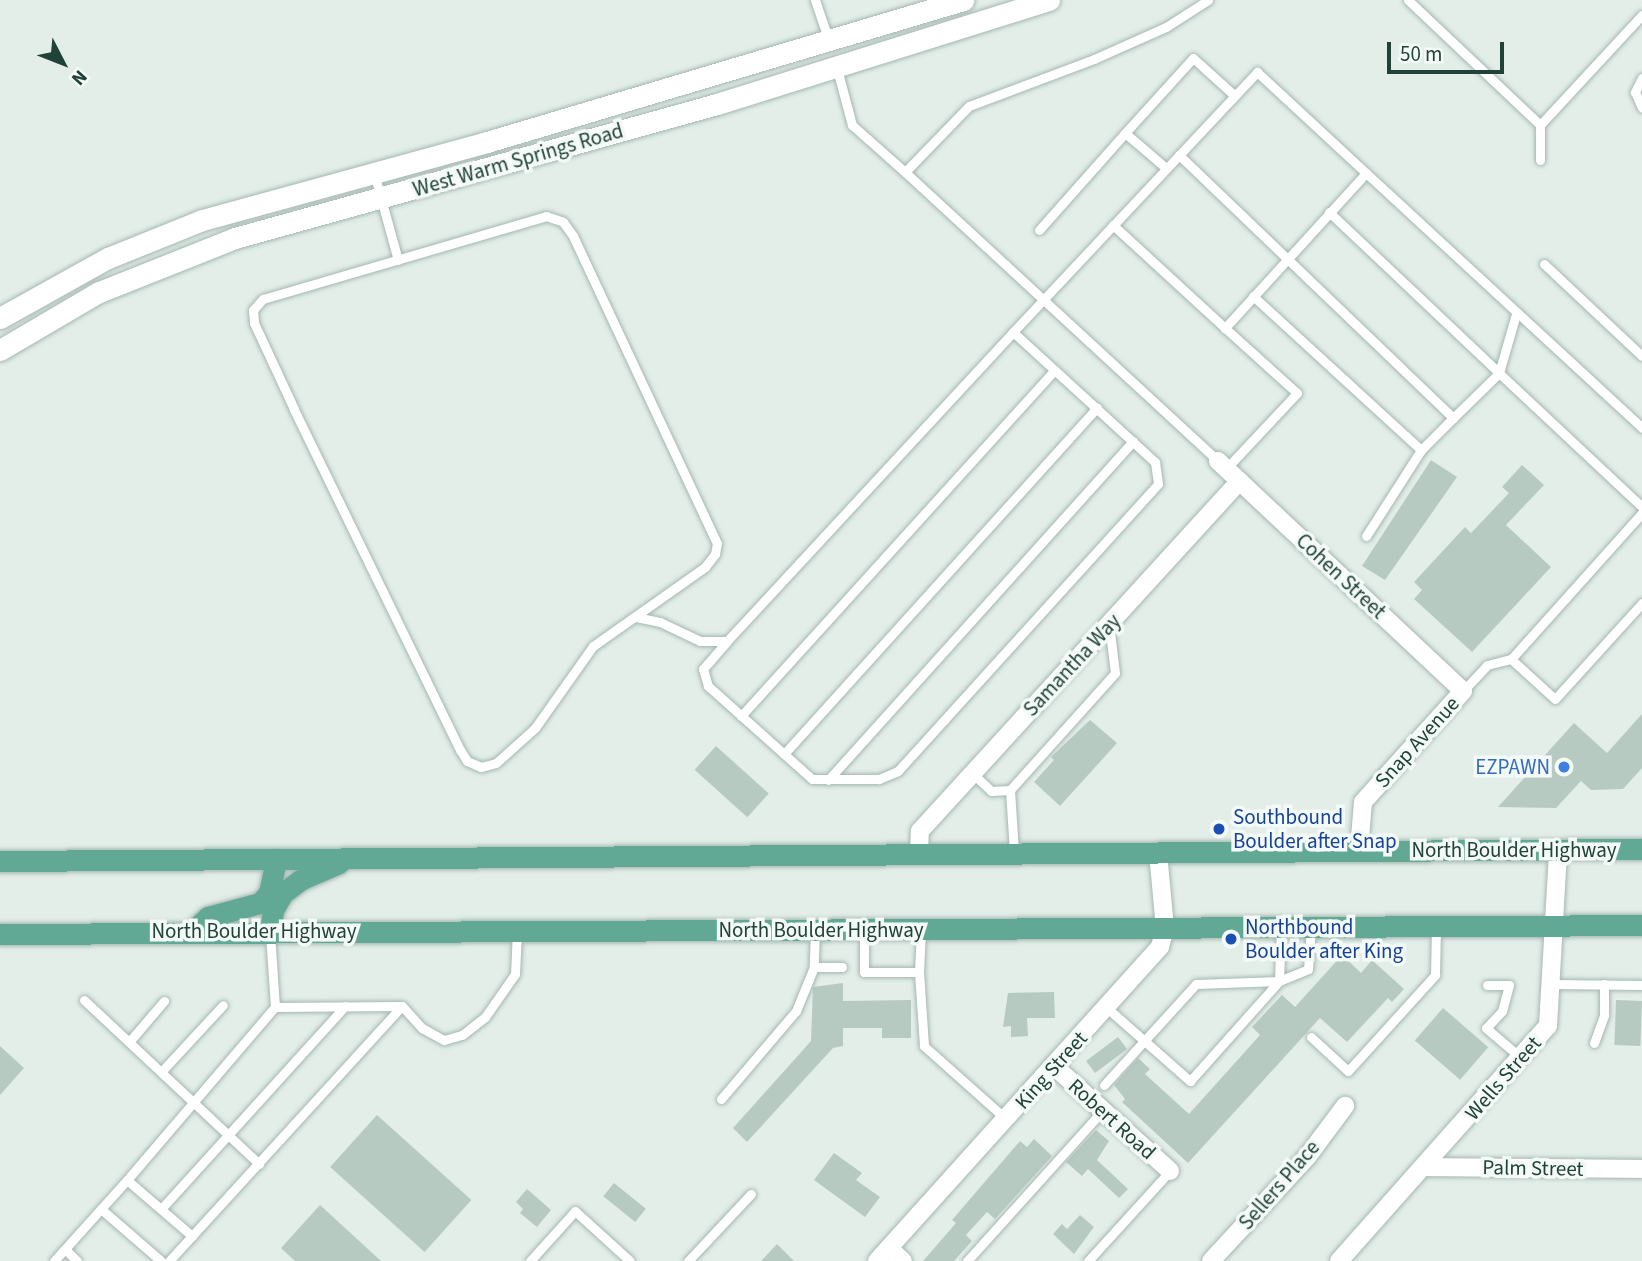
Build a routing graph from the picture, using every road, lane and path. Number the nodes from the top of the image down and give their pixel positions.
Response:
1 (815, 0) edge
2 (963, 0) edge
3 (1049, 0) edge
4 (1208, 0) edge
5 (1408, 0) edge
6 (1642, 16) edge
7 (830, 42) junction
8 (836, 69) junction
9 (1642, 78) edge
10 (1234, 95) junction
11 (1642, 108) edge
12 (1540, 125) junction
13 (1125, 132) junction
14 (1179, 155) junction
15 (1540, 160) dead end
16 (1166, 168) junction
17 (905, 172) junction
18 (374, 173) junction
19 (1366, 173) junction
20 (380, 198) junction
21 (1329, 212) junction
22 (1113, 225) junction
23 (1039, 230) dead end
24 (1286, 259) junction
25 (398, 260) junction
26 (1545, 264) dead end
27 (1252, 296) junction
28 (1044, 299) junction
29 (1516, 314) junction
30 (0, 318) edge
31 (1225, 328) junction
32 (1013, 332) junction
33 (0, 349) edge
34 (1642, 356) edge
35 (1055, 370) junction
36 (1499, 373) junction
37 (1097, 408) junction
38 (1453, 418) junction
39 (1642, 428) edge
40 (1133, 441) junction
41 (1421, 450) junction
42 (1228, 470) junction
43 (1642, 507) edge
44 (1642, 513) edge
45 (1366, 536) dead end
46 (1642, 603) edge
47 (635, 617) junction
48 (1109, 624) junction
49 (727, 641) junction
50 (1511, 659) junction
51 (1463, 691) junction
52 (741, 716) junction
53 (783, 754) junction
54 (972, 773) junction
55 (828, 779) junction
56 (1010, 790) junction
57 (1642, 849) edge
58 (1359, 850) junction
59 (1558, 850) junction
60 (1158, 853) junction
61 (1014, 854) junction
62 (919, 855) junction
63 (355, 858) junction
64 (276, 859) junction
65 (0, 861) edge
66 (1642, 925) edge
67 (1436, 926) junction
68 (1554, 926) junction
69 (1281, 927) junction
70 (1311, 927) junction
71 (1165, 928) junction
72 (864, 929) junction
73 (921, 929) junction
74 (194, 930) junction
75 (815, 930) junction
76 (517, 931) junction
77 (270, 932) junction
78 (0, 934) edge
79 (814, 967) junction
80 (842, 967) dead end
81 (919, 972) junction
82 (1279, 981) junction
83 (1550, 984) junction
84 (1487, 985) dead end
85 (1604, 985) junction
86 (1642, 985) edge
87 (84, 1000) dead end
88 (164, 1001) dead end
89 (223, 1004) dead end
90 (345, 1006) junction
91 (402, 1006) junction
92 (275, 1007) junction
93 (1107, 1008) junction
94 (1311, 1037) dead end
95 (1143, 1040) junction
96 (129, 1042) junction
97 (1594, 1043) dead end
98 (1521, 1058) junction
99 (1055, 1067) junction
100 (161, 1072) junction
101 (1104, 1085) dead end
102 (721, 1099) dead end
103 (194, 1103) junction
104 (1345, 1106) dead end
105 (1103, 1110) junction
106 (1006, 1119) junction
107 (228, 1135) junction
108 (259, 1164) junction
109 (1425, 1167) junction
110 (1642, 1169) edge
111 (1170, 1171) joint
112 (127, 1180) junction
113 (751, 1194) dead end
114 (101, 1209) junction
115 (161, 1209) junction
116 (192, 1236) junction
117 (65, 1249) junction
118 (883, 1254) edge
119 (54, 1261) edge
120 (77, 1261) edge
121 (161, 1261) edge
122 (169, 1261) edge
123 (530, 1261) edge
124 (630, 1261) edge
125 (688, 1261) edge
126 (903, 1261) edge
127 (967, 1261) edge
128 (1088, 1261) edge
129 (1211, 1261) edge
130 (1339, 1261) edge

1 - 7 lane
2 - 7 main road, West Warm Springs Road
3 - 8 main road, West Warm Springs Road
4 - 17 lane
5 - 12 lane
6 - 12 lane
7 - 8 main road
7 - 18 main road, West Warm Springs Road
8 - 17 lane
8 - 20 main road, West Warm Springs Road
9 - 11 lane
10 - 13 lane
10 - 14 lane
10 - 19 lane
12 - 15 lane
13 - 16 lane
13 - 23 lane
14 - 16 lane
14 - 24 lane
16 - 22 lane
17 - 28 lane
18 - 20 lane
18 - 30 main road, West Warm Springs Road
19 - 21 lane
19 - 29 lane
20 - 25 lane
20 - 33 main road, West Warm Springs Road
21 - 24 lane
21 - 36 lane
22 - 28 lane
22 - 31 lane
24 - 27 lane
24 - 38 lane
25 - 47 lane
25 - 47 lane
26 - 34 lane
27 - 31 lane
27 - 41 lane
28 - 32 lane
28 - 42 lane
29 - 36 lane
29 - 39 lane
31 - 42 lane
32 - 35 lane
32 - 49 lane
35 - 37 lane
35 - 52 lane
36 - 38 lane
36 - 43 lane
37 - 40 lane
37 - 53 lane
38 - 41 lane
40 - 55 lane
40 - 55 lane
41 - 45 lane
42 - 48 street, Samantha Way
42 - 51 street, Cohen Street
44 - 50 lane
46 - 50 lane
47 - 49 lane
48 - 54 street, Samantha Way
48 - 56 lane
49 - 52 lane
50 - 51 lane, Snap Avenue
51 - 58 street, Snap Avenue
52 - 53 lane
53 - 55 lane
54 - 56 lane
54 - 62 street, Samantha Way
56 - 61 lane
57 - 59 main road, North Boulder Highway
58 - 59 main road, North Boulder Highway
58 - 60 main road, North Boulder Highway
59 - 68 street, Wells Street
60 - 61 main road, North Boulder Highway
60 - 71 street
61 - 62 main road, North Boulder Highway
62 - 63 main road, North Boulder Highway
63 - 64 main road, North Boulder Highway
63 - 77 main road
64 - 65 main road, North Boulder Highway
64 - 74 main road
66 - 68 main road, North Boulder Highway
67 - 68 main road, North Boulder Highway
67 - 70 main road, North Boulder Highway
67 - 94 lane
68 - 83 street, Wells Street
69 - 70 main road, North Boulder Highway
69 - 71 main road, North Boulder Highway
69 - 82 lane
70 - 82 lane
71 - 73 main road, North Boulder Highway
71 - 93 street, King Street
72 - 73 main road, North Boulder Highway
72 - 75 main road, North Boulder Highway
72 - 81 lane
73 - 81 lane
74 - 77 main road, North Boulder Highway
74 - 78 main road, North Boulder Highway
75 - 76 main road, North Boulder Highway
75 - 79 lane
76 - 77 main road, North Boulder Highway
76 - 91 lane
77 - 92 lane
79 - 80 lane
79 - 102 lane
81 - 106 lane
82 - 95 lane
82 - 95 lane
83 - 85 lane
83 - 98 street, Wells Street
84 - 98 lane
85 - 86 lane
85 - 97 lane
87 - 96 lane
88 - 96 lane
89 - 100 lane
90 - 91 lane
90 - 92 lane
90 - 107 lane
91 - 108 lane
92 - 103 lane
93 - 95 lane
93 - 99 street, King Street
95 - 101 lane
96 - 100 lane
98 - 109 street, Wells Street
99 - 105 street, Robert Road
99 - 106 street, King Street
100 - 103 lane
103 - 107 lane
103 - 112 lane
104 - 129 street, Sellers Place
105 - 111 street, Robert Road
105 - 127 lane
106 - 118 street, King Street
107 - 108 lane
107 - 115 lane
108 - 116 lane
109 - 110 street, Palm Street
109 - 130 street, Wells Street
111 - 128 lane
112 - 114 lane
112 - 115 lane
113 - 125 lane
114 - 117 lane
114 - 121 lane
115 - 116 lane
116 - 122 lane
117 - 119 lane
117 - 120 lane
118 - 126 street
123 - 124 lane

